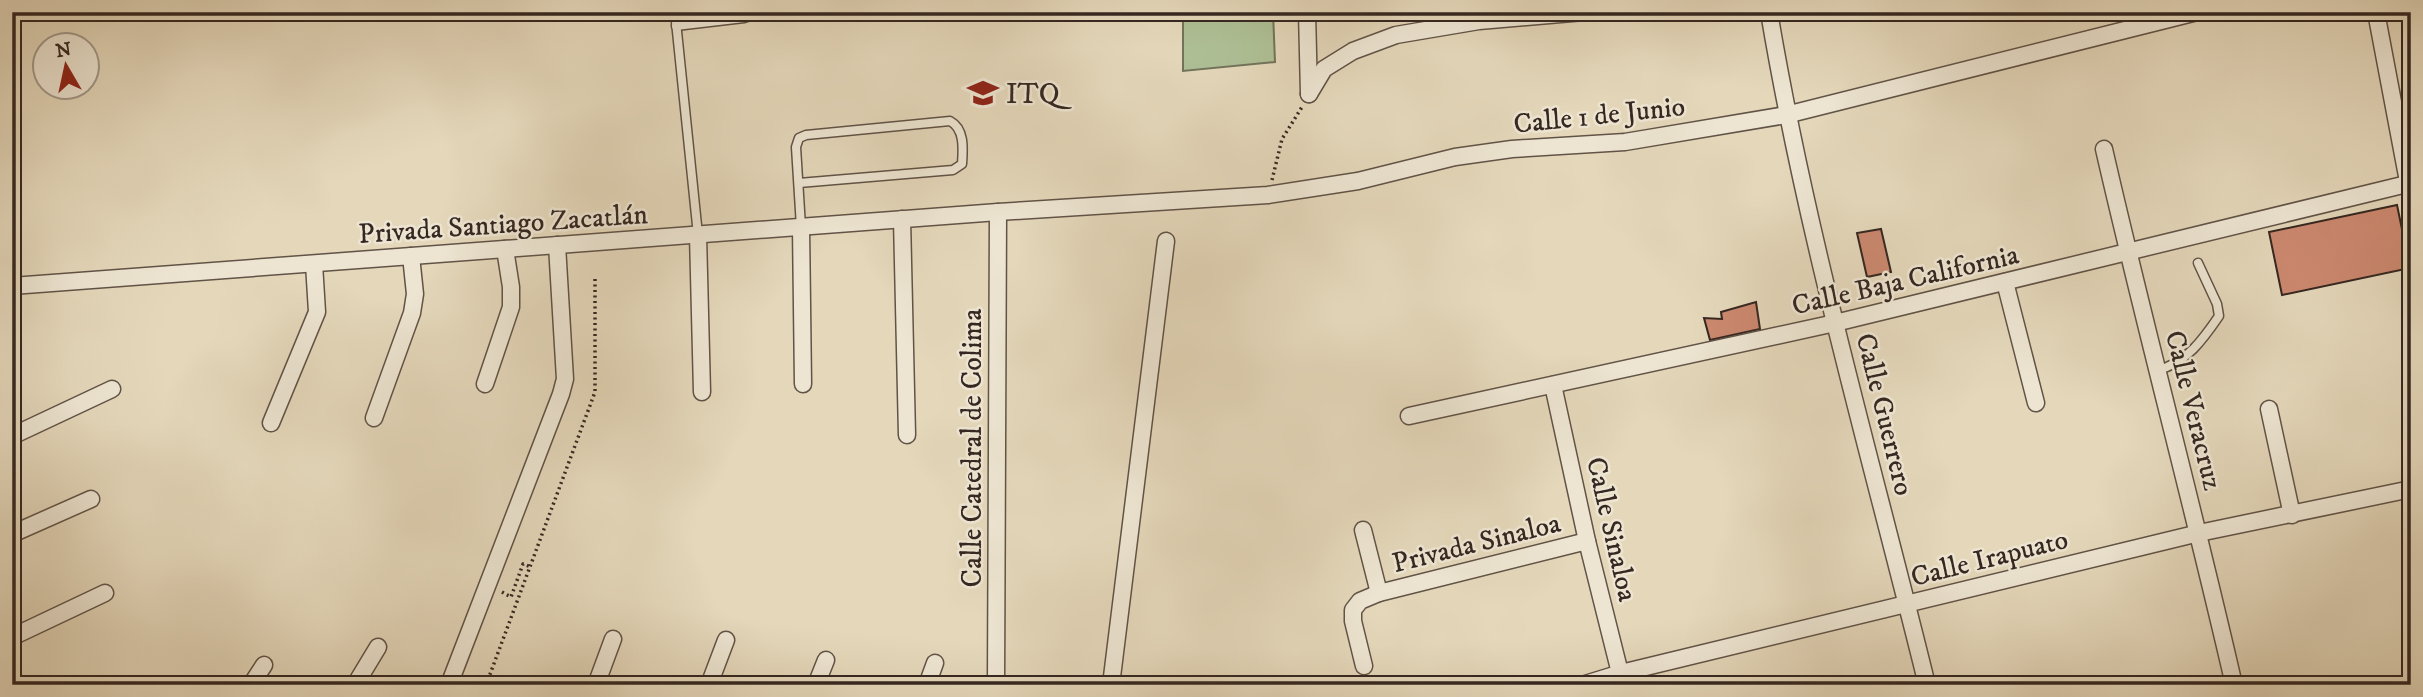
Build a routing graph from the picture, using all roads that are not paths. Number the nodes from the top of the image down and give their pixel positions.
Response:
1 (675, 12) edge
2 (1307, 12) edge
3 (1584, 12) edge
4 (1769, 12) edge
5 (2197, 12) edge
6 (2376, 12) edge
7 (752, 14) edge
8 (676, 26) junction
9 (1786, 115) junction
10 (2104, 149) dead end
11 (799, 183) junction
12 (2410, 187) edge
13 (998, 212) junction
14 (902, 219) junction
15 (801, 227) junction
16 (698, 235) junction
17 (1166, 241) dead end
18 (557, 245) junction
19 (505, 249) junction
20 (2127, 254) junction
21 (411, 256) junction
22 (2197, 263) dead end
23 (314, 264) junction
24 (2005, 282) junction
25 (12, 286) edge
26 (1835, 323) junction
27 (2157, 370) junction
28 (485, 384) dead end
29 (803, 384) dead end
30 (1553, 385) junction
31 (112, 389) dead end
32 (702, 392) dead end
33 (2036, 403) dead end
34 (2269, 409) dead end
35 (1409, 416) dead end
36 (374, 418) dead end
37 (271, 423) dead end
38 (907, 435) dead end
39 (12, 436) edge
40 (2411, 489) edge
41 (91, 499) dead end
42 (2292, 516) junction
43 (1363, 530) dead end
44 (2199, 533) junction
45 (12, 534) edge
46 (1587, 541) junction
47 (105, 593) dead end
48 (1379, 593) junction
49 (1908, 604) junction
50 (12, 637) edge
51 (613, 639) dead end
52 (726, 639) dead end
53 (378, 647) dead end
54 (826, 660) dead end
55 (935, 663) dead end
56 (264, 665) dead end
57 (1364, 666) dead end
58 (1622, 679) edge
59 (251, 685) edge
60 (355, 685) edge
61 (449, 685) edge
62 (596, 685) edge
63 (709, 685) edge
64 (816, 685) edge
65 (927, 685) edge
66 (996, 685) edge
67 (1111, 685) edge
68 (1582, 685) edge
69 (1927, 685) edge
70 (2234, 685) edge

1 - 8 lane
2 - 3 street
4 - 9 street, Calle Guerrero
5 - 9 street, Calle 1 de Junio
6 - 12 street
7 - 8 lane
8 - 16 lane
9 - 13 street, Calle 1 de Junio
9 - 26 street, Calle Guerrero
10 - 20 street, Calle Veracruz
11 - 11 lane
11 - 15 lane
12 - 20 street, Calle Baja California
13 - 14 street, Privada Santiago Zacatlán
13 - 66 street, Calle Catedral de Colima
14 - 15 street, Privada Santiago Zacatlán
14 - 38 street
15 - 16 street, Privada Santiago Zacatlán
15 - 29 street
16 - 18 street, Privada Santiago Zacatlán
16 - 32 street
17 - 67 street
18 - 19 street, Privada Santiago Zacatlán
18 - 61 street
19 - 21 street, Privada Santiago Zacatlán
19 - 28 street
20 - 24 street, Calle Baja California
20 - 27 street, Calle Veracruz
21 - 23 street, Privada Santiago Zacatlán
21 - 36 street
22 - 27 lane
23 - 25 street, Privada Santiago Zacatlán
23 - 37 street
24 - 26 street, Calle Baja California
24 - 33 street
26 - 30 street, Calle Baja California
26 - 49 street, Calle Guerrero
27 - 44 street, Calle Veracruz
30 - 35 street, Calle Baja California
30 - 46 street, Calle Sinaloa
31 - 39 street
34 - 42 street
40 - 42 street, Calle Irapuato
41 - 45 street
42 - 44 street, Calle Irapuato
43 - 48 street, Privada Sinaloa
44 - 49 street, Calle Irapuato
44 - 70 street, Calle Veracruz
46 - 48 street, Privada Sinaloa
46 - 58 street, Calle Sinaloa
47 - 50 street
48 - 57 street, Privada Sinaloa
49 - 58 street, Calle Irapuato
49 - 69 street, Calle Guerrero
51 - 62 street
52 - 63 street
53 - 60 street
54 - 64 street
55 - 65 street
56 - 59 street
58 - 68 street, Calle Irapuato

